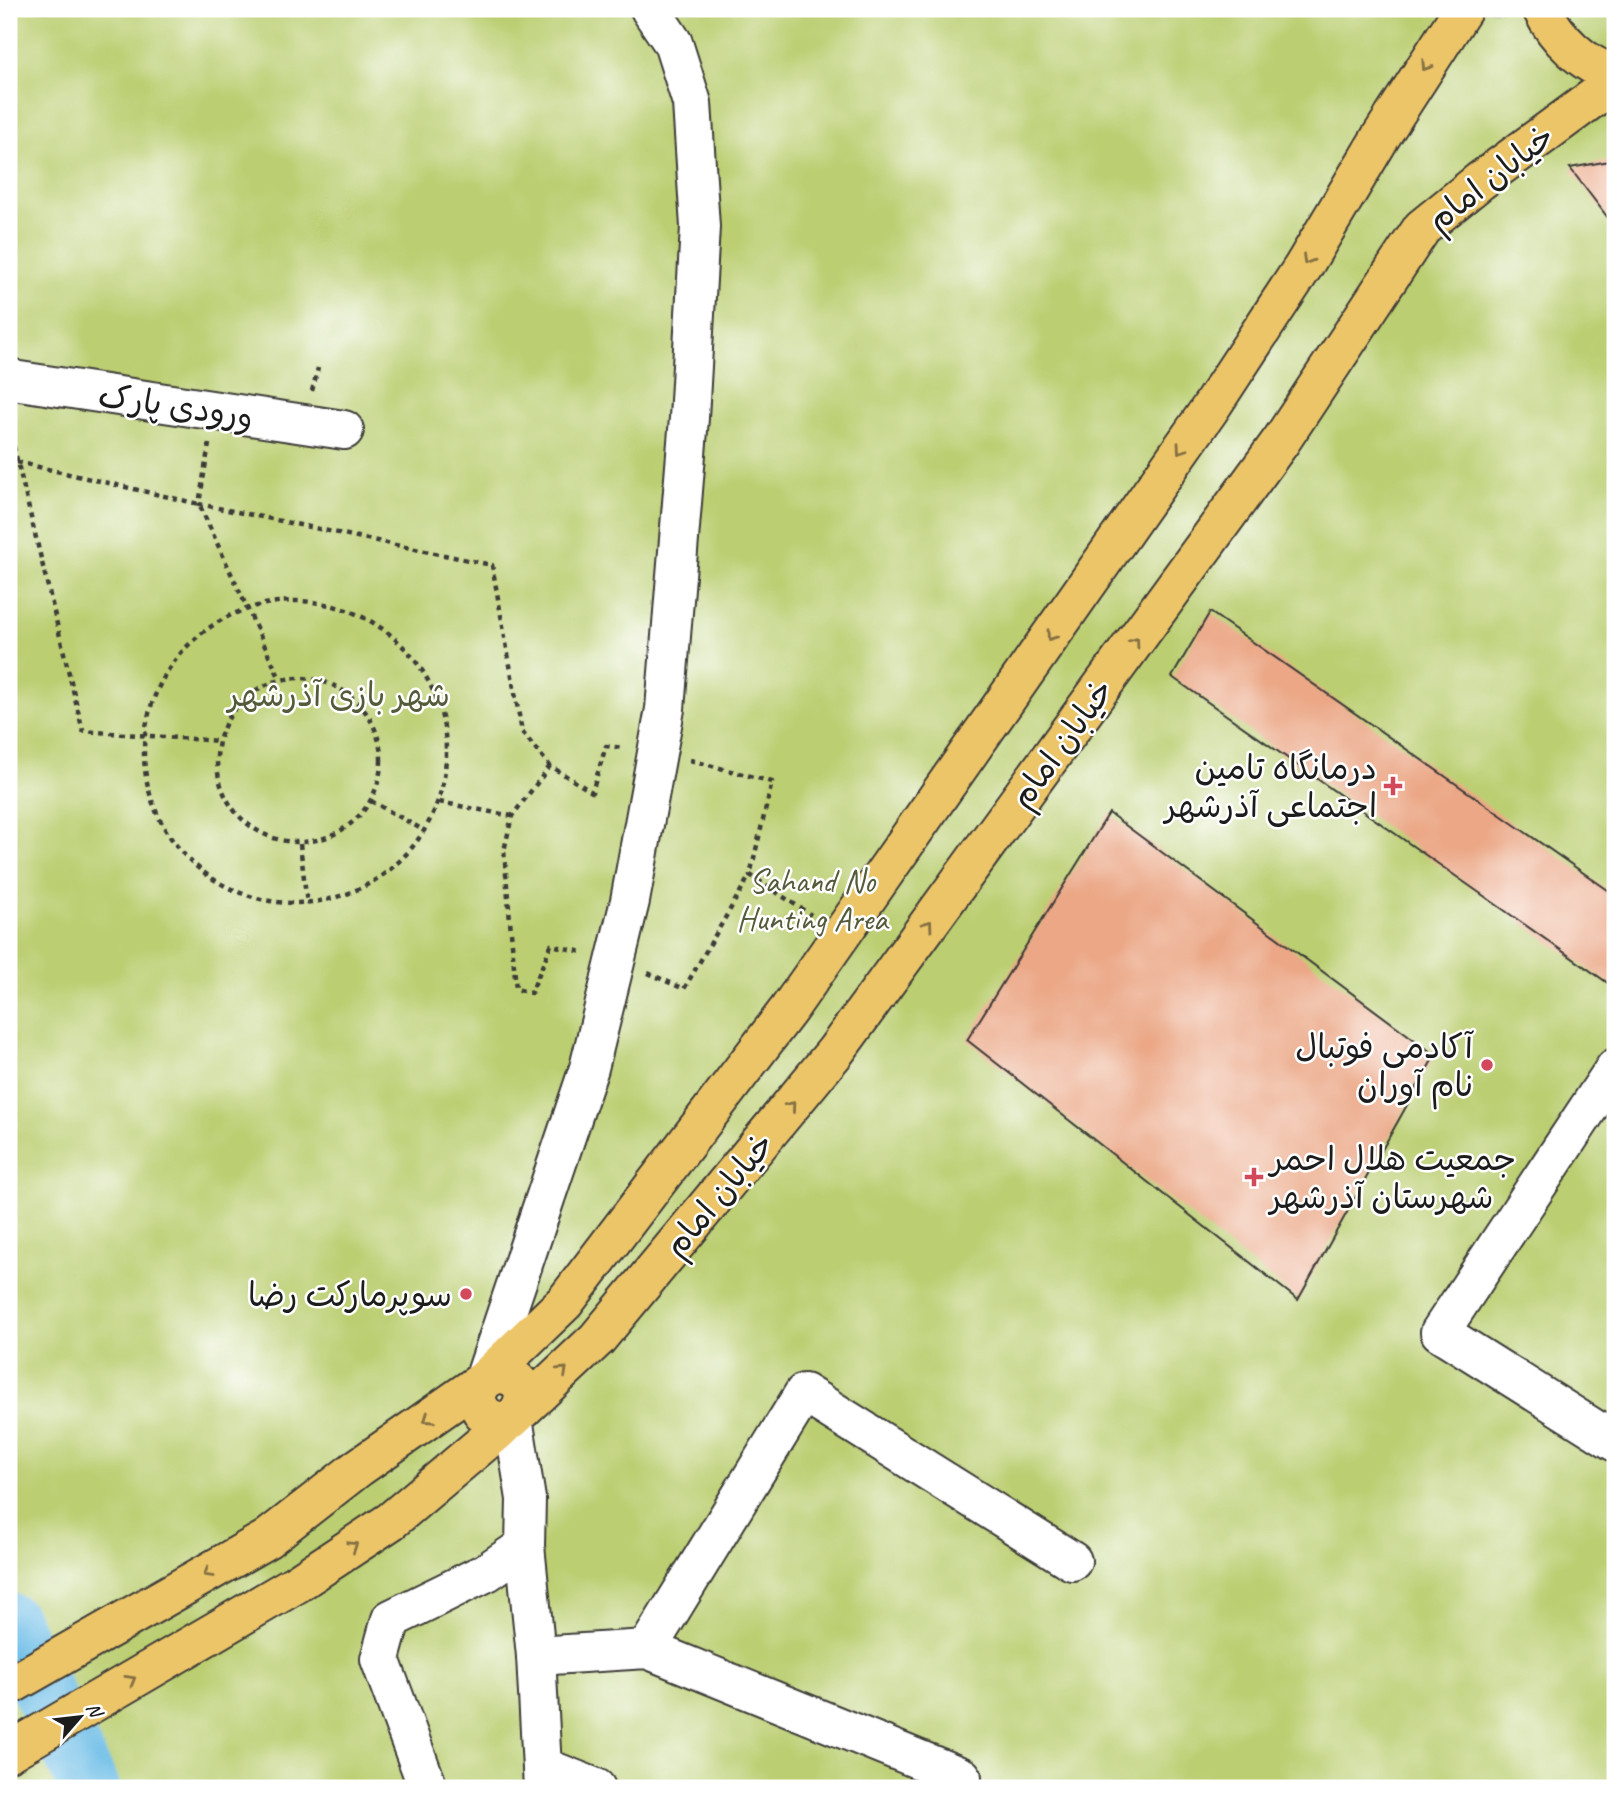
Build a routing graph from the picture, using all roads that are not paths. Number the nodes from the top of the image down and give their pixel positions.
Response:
1 (650, 9) edge
2 (1463, 9) edge
3 (1542, 9) edge
4 (1615, 74) edge
5 (1615, 82) edge
6 (9, 377) edge
7 (344, 430) dead end
8 (1615, 1068) edge
9 (519, 1272) junction
10 (565, 1302) junction
11 (484, 1380) junction
12 (513, 1418) junction
13 (1615, 1442) edge
14 (525, 1546) junction
15 (1072, 1561) dead end
16 (647, 1649) junction
17 (536, 1656) junction
18 (9, 1686) edge
19 (9, 1752) edge
20 (543, 1777) edge
21 (962, 1777) dead end
22 (428, 1788) edge
23 (596, 1788) edge

1 - 9 street
2 -> 10 main road, خیابان امام
3 - 4 main road
12 -> 5 main road, خیابان امام
6 - 7 street, ورودی پارک
8 - 13 street
9 - 10 street
9 - 11 street
10 - 11 main road, خیابان امام
11 - 12 main road
11 -> 18 main road, خیابان امام
12 - 14 street
19 -> 12 main road, خیابان امام
14 - 17 street
14 - 22 street
15 - 16 street
16 - 17 street
16 - 21 street
17 - 20 street
20 - 23 street

